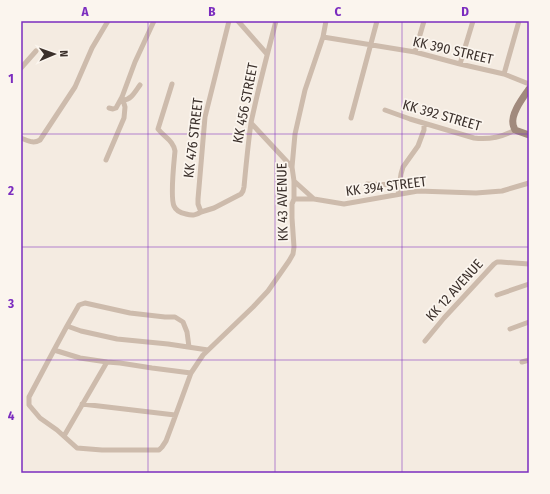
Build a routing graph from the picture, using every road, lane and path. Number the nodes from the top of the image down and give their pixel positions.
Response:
1 (108, 21) edge
2 (154, 21) edge
3 (229, 21) edge
4 (238, 21) edge
5 (276, 21) edge
6 (326, 21) edge
7 (377, 21) edge
8 (424, 21) edge
9 (474, 21) edge
10 (519, 21) edge
11 (324, 37) junction
12 (370, 45) junction
13 (36, 51) dead end
14 (415, 52) junction
15 (267, 54) junction
16 (460, 64) junction
17 (21, 68) edge
18 (504, 74) junction
19 (172, 84) dead end
20 (529, 84) edge
21 (140, 85) dead end
22 (529, 89) edge
23 (122, 99) junction
24 (109, 108) dead end
25 (385, 110) dead end
26 (351, 118) dead end
27 (251, 123) junction
28 (424, 123) junction
29 (515, 130) junction
30 (529, 134) edge
31 (21, 138) edge
32 (106, 160) dead end
33 (292, 167) junction
34 (294, 181) junction
35 (529, 183) edge
36 (367, 184) dead end
37 (399, 185) junction
38 (398, 194) junction
39 (314, 198) junction
40 (294, 199) junction
41 (201, 212) junction
42 (529, 264) edge
43 (529, 284) edge
44 (497, 295) dead end
45 (529, 322) edge
46 (67, 326) junction
47 (510, 329) dead end
48 (425, 341) dead end
49 (189, 347) junction
50 (54, 350) junction
51 (208, 350) junction
52 (529, 360) edge
53 (107, 362) junction
54 (522, 362) dead end
55 (191, 373) junction
56 (82, 404) junction
57 (175, 416) junction
58 (64, 436) junction

1 - 31 street
2 - 23 street
3 - 41 street, KK 476 STREET
4 - 15 street
5 - 15 street, KK 456 STREET
6 - 11 street, KK 43 AVENUE
7 - 12 street
8 - 14 street
9 - 16 street
10 - 18 street
11 - 12 street, KK 390 STREET
11 - 33 street, KK 43 AVENUE
12 - 14 street, KK 390 STREET
12 - 26 street
13 - 17 street
14 - 16 street, KK 390 STREET
15 - 27 street, KK 456 STREET
16 - 18 street, KK 390 STREET
18 - 20 street, KK 390 STREET
19 - 41 street
21 - 23 street
22 - 29 main road
23 - 24 street
23 - 32 street
25 - 28 street, KK 392 STREET
27 - 33 street
27 - 41 street, KK 456 STREET
28 - 29 street, KK 392 STREET
28 - 37 street
29 - 30 main road
33 - 34 street, KK 43 AVENUE
34 - 39 street
34 - 40 street, KK 43 AVENUE
35 - 38 street, KK 394 STREET
36 - 37 street
37 - 38 street
38 - 39 street, KK 394 STREET
39 - 40 street, KK 394 STREET
40 - 51 street, KK 43 AVENUE
42 - 48 street, KK 12 AVENUE
43 - 44 street
45 - 47 street
46 - 49 street
46 - 49 street
46 - 50 street
49 - 51 street
50 - 53 street
50 - 58 street, KK 43 AVENUE
51 - 55 street, KK 43 AVENUE
52 - 54 street
53 - 55 street
53 - 56 street
55 - 57 street, KK 43 AVENUE
56 - 57 street
56 - 58 street
57 - 58 street, KK 43 AVENUE

